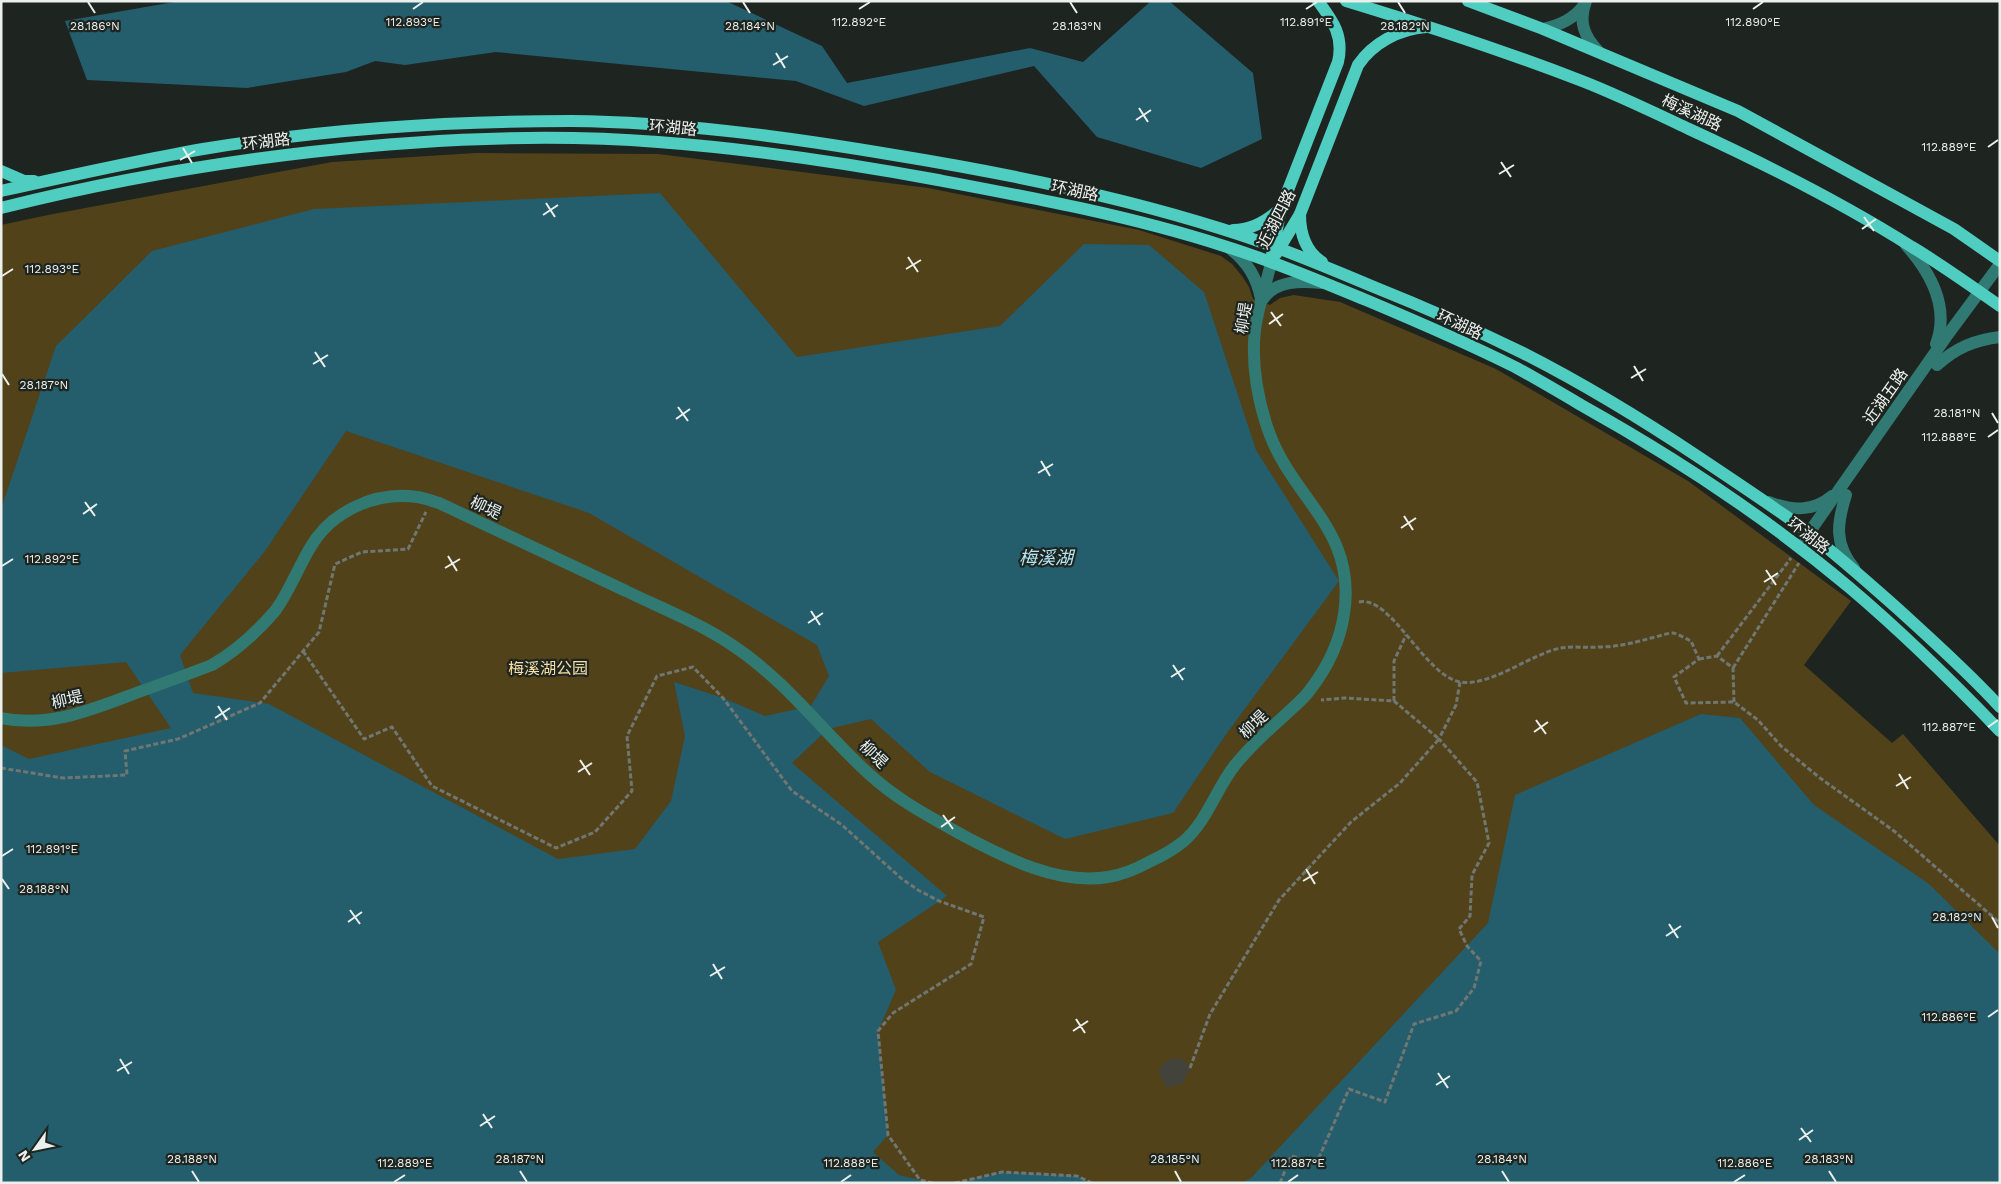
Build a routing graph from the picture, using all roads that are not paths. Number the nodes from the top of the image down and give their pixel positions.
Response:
1 (1318, 1) edge
2 (1346, 1) edge
3 (1468, 1) edge
4 (1585, 3) edge
5 (1430, 27) junction
6 (1543, 29) junction
7 (1599, 52) junction
8 (1, 171) edge
9 (46, 181) junction
10 (1, 191) edge
11 (1, 208) edge
12 (1281, 208) junction
13 (1300, 214) junction
14 (1226, 230) junction
15 (1901, 240) junction
16 (1225, 246) junction
17 (1276, 248) junction
18 (2000, 262) edge
19 (1271, 263) junction
20 (1332, 269) junction
21 (2000, 278) edge
22 (1326, 284) junction
23 (1983, 294) junction
24 (1261, 302) junction
25 (2000, 306) edge
26 (2000, 338) edge
27 (1934, 362) junction
28 (1843, 492) junction
29 (1758, 497) junction
30 (1812, 536) junction
31 (1802, 550) junction
32 (1859, 574) junction
33 (2000, 707) edge
34 (1, 718) edge
35 (2000, 731) edge

1 - 12 main road, 近湖四路
2 - 5 main road, 梅溪湖路
3 - 6 main road, 梅溪湖路
4 - 6 street
4 - 7 street
5 - 13 main road, 近湖四路
5 - 15 main road, 梅溪湖路
6 - 7 main road, 梅溪湖路
7 - 18 main road, 梅溪湖路
8 - 9 main road
9 - 10 main road, 环湖路
9 - 14 main road, 环湖路
11 - 16 main road, 环湖路
12 - 14 main road
12 - 17 main road, 近湖四路
13 - 17 main road, 近湖四路
13 - 20 main road
14 - 17 main road, 环湖路
15 - 23 main road, 梅溪湖路
15 - 27 street
16 - 19 main road, 环湖路
16 - 24 street
17 - 19 main road, 近湖四路
17 - 20 main road, 环湖路
18 - 23 street, 近湖五路
19 - 22 main road, 环湖路
19 - 24 street, 柳堤
20 - 29 main road, 环湖路
21 - 23 street, 近湖五路
22 - 24 street
22 - 31 main road, 环湖路
23 - 25 main road, 梅溪湖路
23 - 27 street, 近湖五路
24 - 34 street, 柳堤
26 - 27 street
27 - 28 street, 近湖五路
28 - 29 street
28 - 30 street, 近湖五路
28 - 32 street
29 - 30 main road, 环湖路
30 - 31 street, 近湖五路
30 - 32 main road, 环湖路
31 - 35 main road, 环湖路
32 - 33 main road, 环湖路

